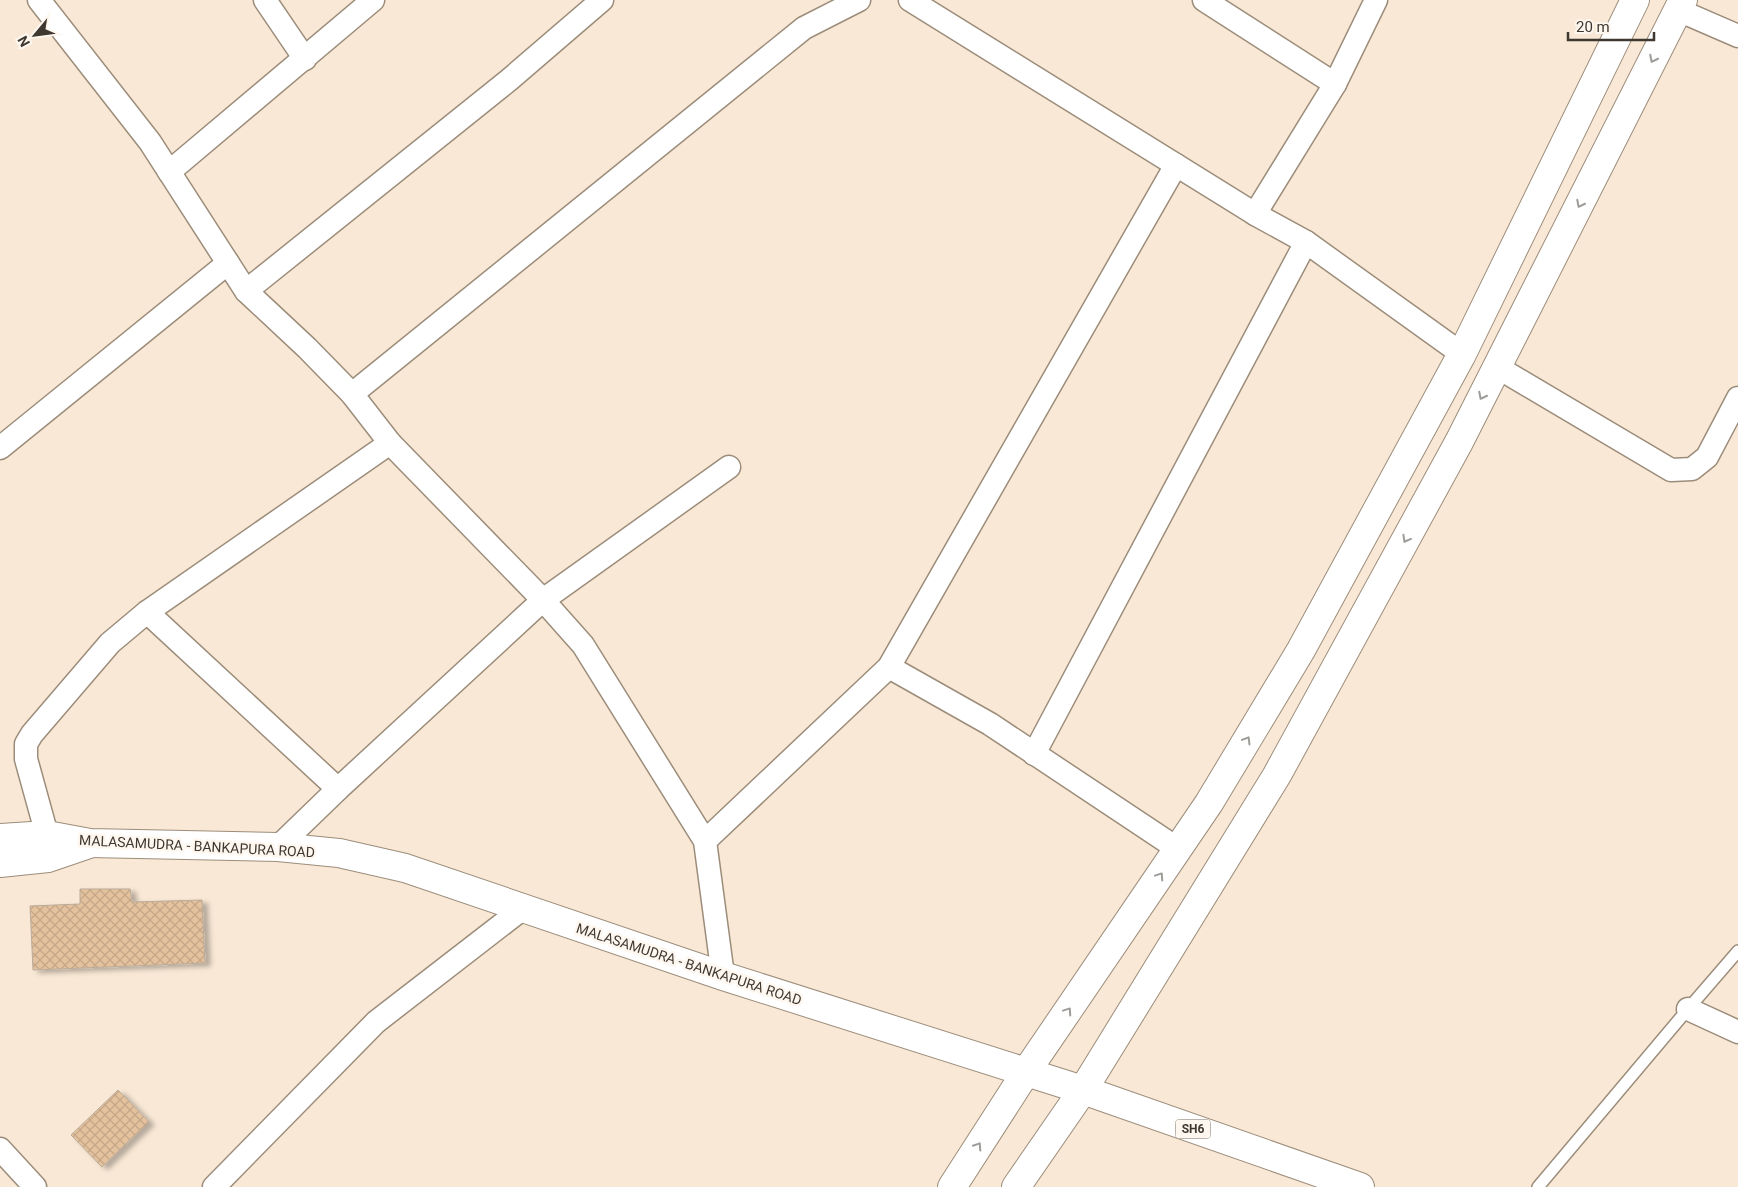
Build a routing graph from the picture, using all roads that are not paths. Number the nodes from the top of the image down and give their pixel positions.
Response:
1 (40, 0) edge
2 (265, 0) edge
3 (373, 0) edge
4 (602, 0) edge
5 (860, 0) edge
6 (910, 0) edge
7 (1204, 0) edge
8 (1376, 0) edge
9 (1635, 0) edge
10 (1681, 5) edge
11 (1738, 36) edge
12 (305, 58) junction
13 (1335, 84) junction
14 (1176, 165) junction
15 (169, 172) junction
16 (1255, 214) junction
17 (1306, 242) junction
18 (228, 263) junction
19 (246, 291) junction
20 (1462, 354) junction
21 (1497, 367) junction
22 (352, 394) junction
23 (1738, 398) edge
24 (390, 443) junction
25 (0, 448) edge
26 (729, 467) dead end
27 (543, 600) junction
28 (147, 612) junction
29 (889, 668) junction
30 (1034, 754) junction
31 (338, 789) junction
32 (0, 838) edge
33 (705, 841) junction
34 (47, 847) junction
35 (278, 847) junction
36 (1178, 849) junction
37 (0, 864) edge
38 (522, 909) junction
39 (1738, 951) edge
40 (723, 976) junction
41 (1688, 1009) junction
42 (1738, 1032) edge
43 (1026, 1072) junction
44 (1083, 1090) junction
45 (0, 1149) edge
46 (35, 1187) edge
47 (214, 1187) edge
48 (952, 1187) edge
49 (1016, 1187) edge
50 (1360, 1187) edge
51 (1538, 1187) edge

1 - 15 street
2 - 12 street
3 - 12 street
4 - 19 street
5 - 22 street
6 - 14 street
7 - 13 street
8 - 13 street
9 - 20 main road
10 - 11 street
10 -> 21 main road
12 - 15 street
13 - 16 street
14 - 16 street
14 - 29 street
15 - 18 street
16 - 17 street
17 - 20 street
17 - 30 street
18 - 19 street
18 - 25 street
19 - 22 street
36 -> 20 main road
21 - 23 street
21 -> 44 main road
22 - 24 street
24 - 27 street
24 - 28 street
26 - 27 street
27 - 31 street
27 - 33 street
28 - 31 street
28 - 34 street
29 - 30 street
29 - 33 street
30 - 36 street
31 - 35 street
32 - 34 main road
33 - 40 street
34 - 35 main road, MALASAMUDRA - BANKAPURA ROAD
34 - 37 main road
35 - 38 main road, MALASAMUDRA - BANKAPURA ROAD
43 -> 36 main road
38 - 40 main road, MALASAMUDRA - BANKAPURA ROAD
38 - 47 street
39 - 41 lane
40 - 43 main road, MALASAMUDRA - BANKAPURA ROAD
41 - 42 street
41 - 51 lane
43 - 44 main road, MALASAMUDRA - BANKAPURA ROAD / SH6
48 -> 43 main road
44 - 49 main road
44 - 50 main road, MALASAMUDRA - BANKAPURA ROAD / SH6
45 - 46 street

